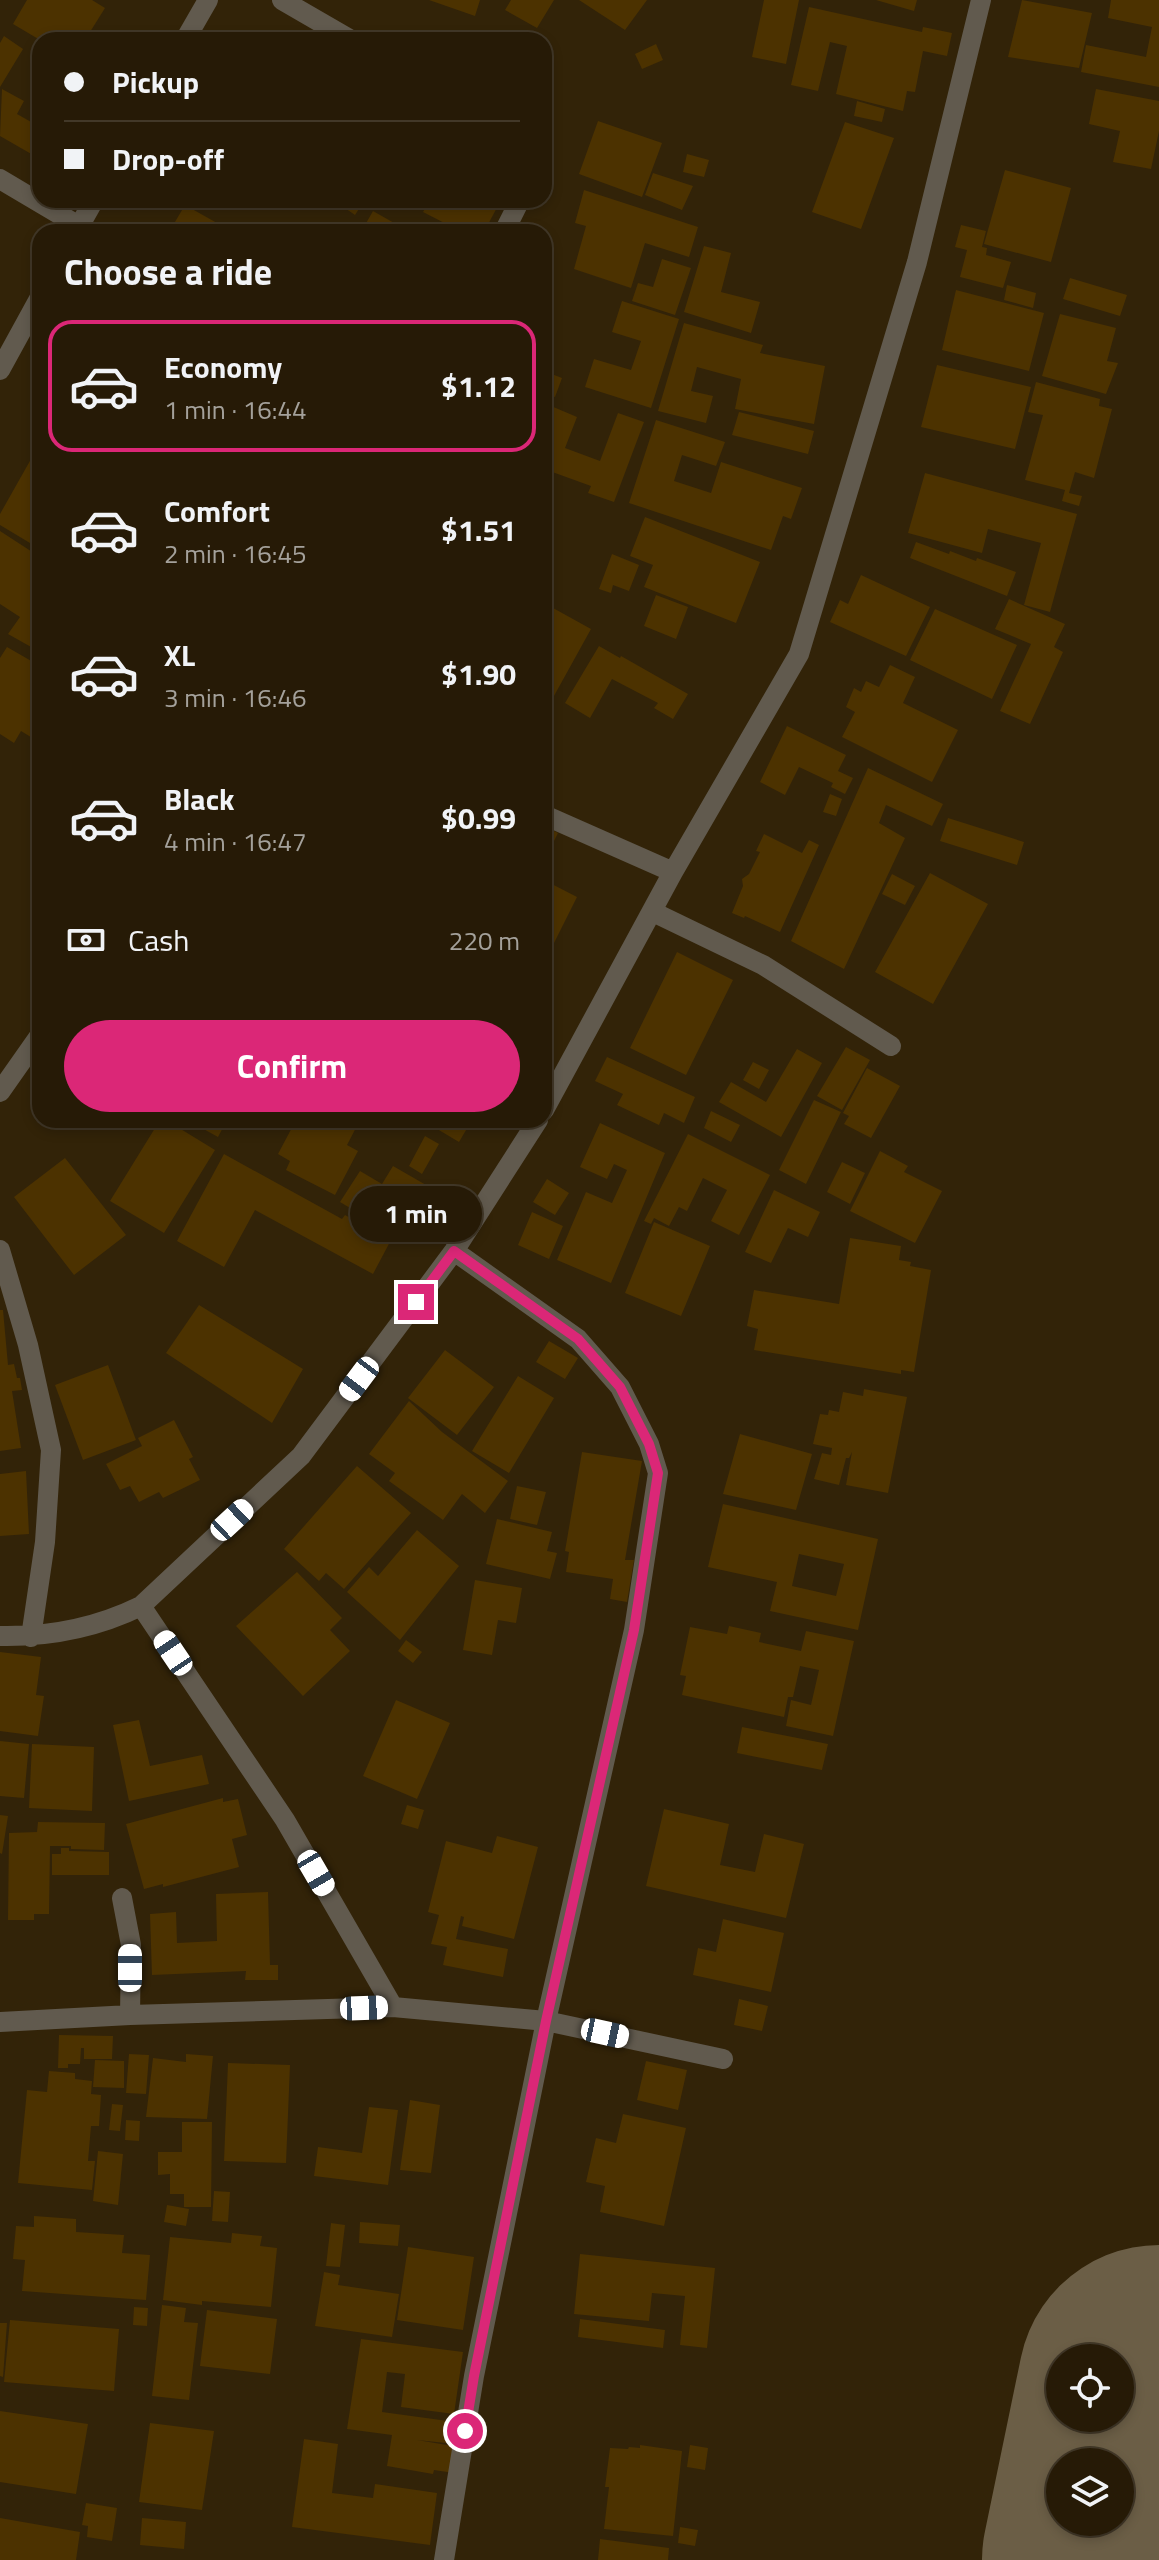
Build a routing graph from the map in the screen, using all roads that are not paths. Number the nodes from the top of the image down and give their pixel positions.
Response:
1 (208, 0) edge
2 (282, 0) edge
3 (981, 0) edge
4 (190, 32) edge
5 (337, 32) edge
6 (0, 179) edge
7 (32, 200) edge
8 (45, 208) edge
9 (69, 224) edge
10 (32, 312) edge
11 (0, 370) edge
12 (552, 819) edge
13 (673, 872) junction
14 (653, 912) junction
15 (32, 1046) edge
16 (891, 1046) dead end
17 (0, 1092) edge
18 (552, 1095) edge
19 (533, 1128) edge
20 (0, 1250) edge
21 (454, 1251) junction
22 (141, 1606) junction
23 (0, 1636) edge
24 (31, 1637) junction
25 (122, 1898) dead end
26 (393, 2007) junction
27 (130, 2015) junction
28 (546, 2021) junction
29 (0, 2022) edge
30 (723, 2059) dead end
31 (444, 2560) edge

1 - 4 street
2 - 5 street
3 - 13 street
6 - 7 street
8 - 9 street
10 - 11 street
12 - 13 street
13 - 14 street
14 - 16 street
14 - 18 street
15 - 17 street
19 - 21 street
20 - 24 street
21 - 22 street
21 - 28 street
22 - 24 street
22 - 26 street
23 - 24 street
25 - 27 street
26 - 27 street
26 - 28 street
27 - 29 street
28 - 30 street
28 - 31 street

